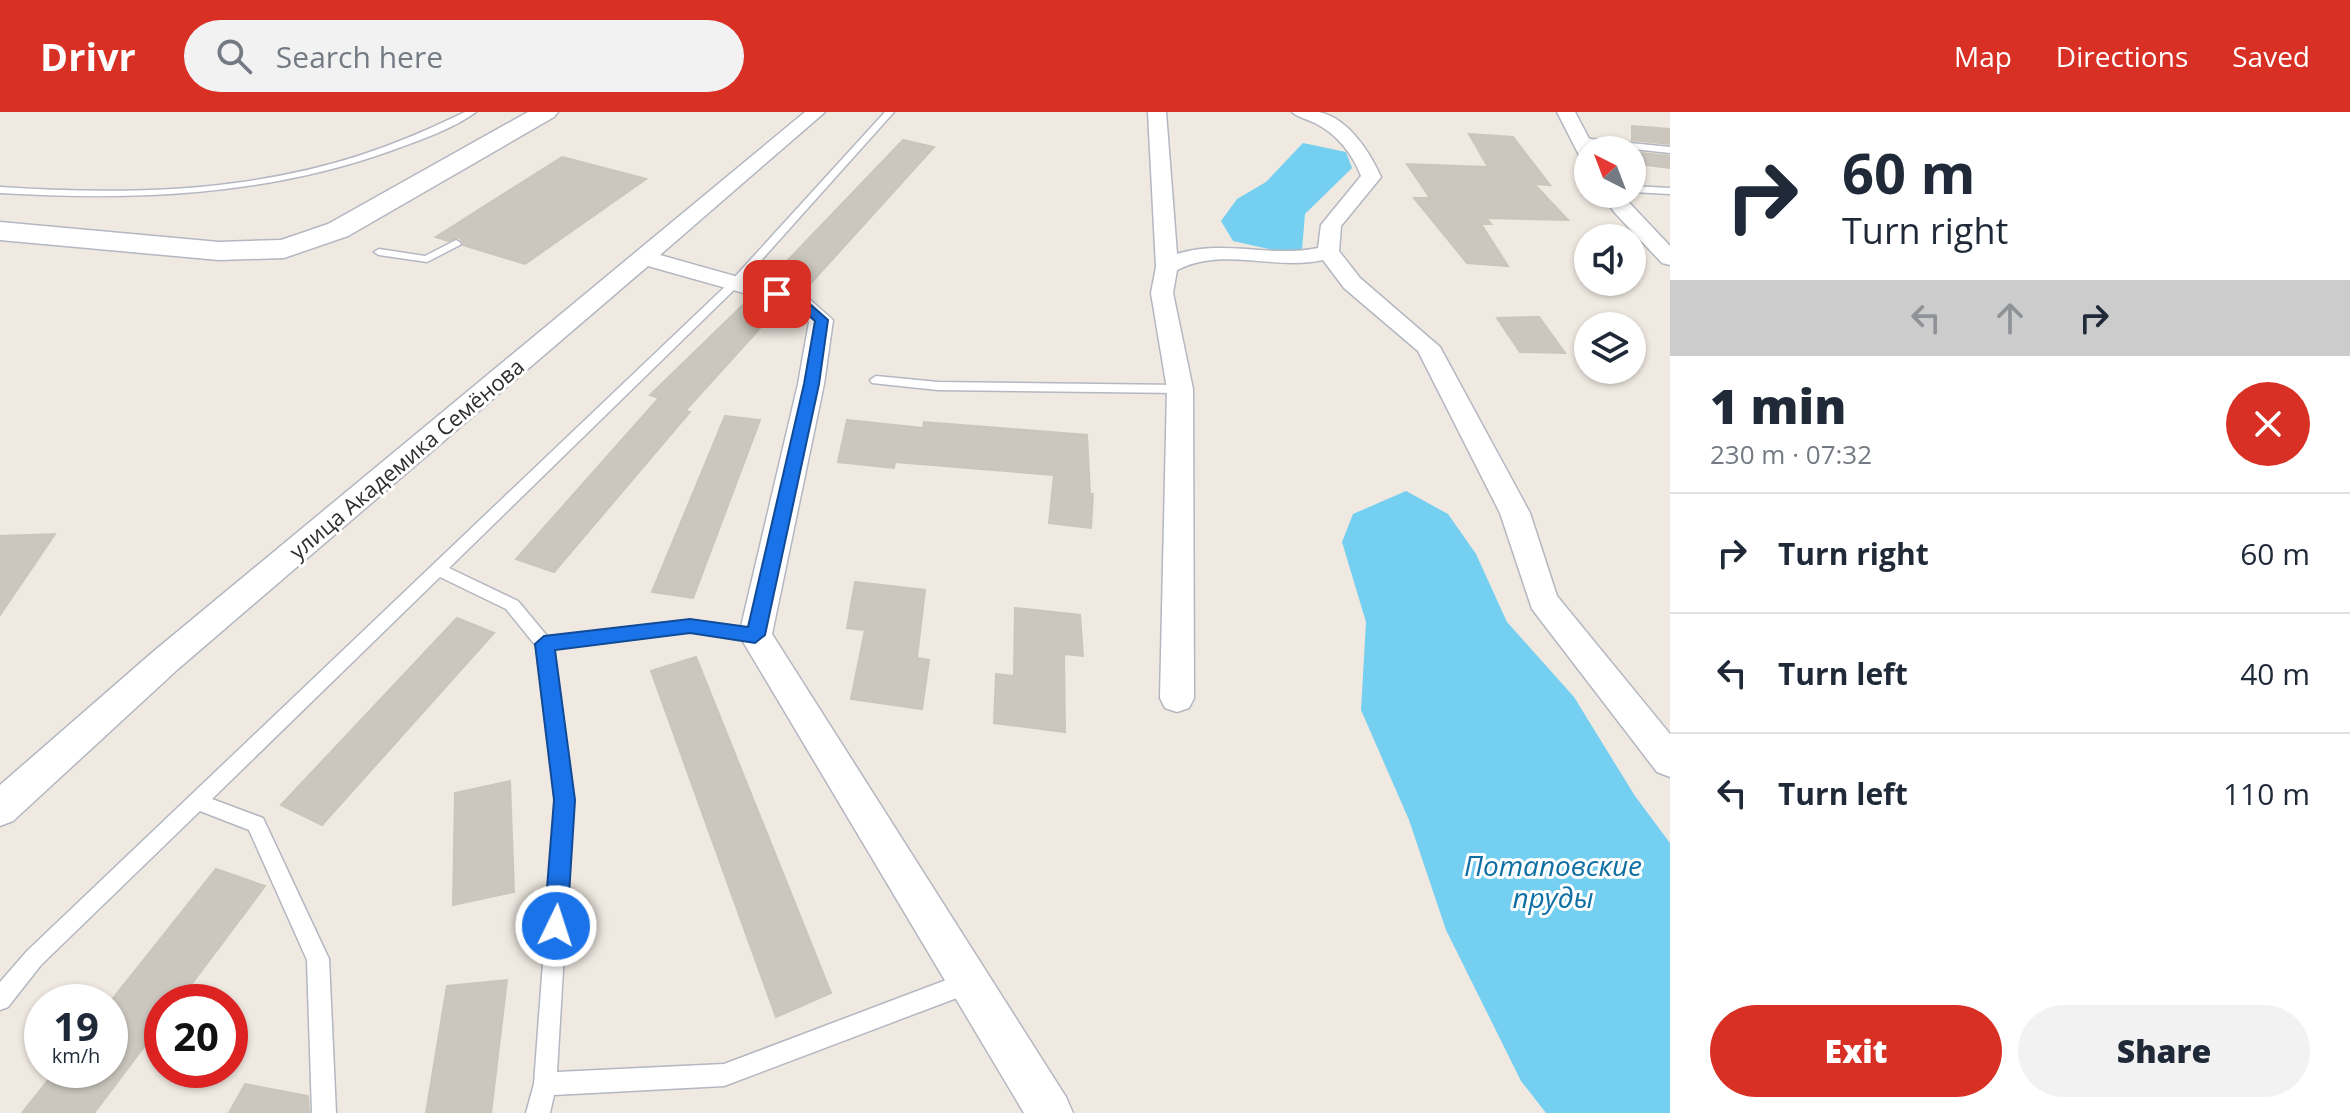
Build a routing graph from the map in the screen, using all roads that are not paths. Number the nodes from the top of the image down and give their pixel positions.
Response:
1 (472, 112) edge
2 (546, 112) edge
3 (816, 112) edge
4 (890, 112) edge
5 (1157, 112) edge
6 (1301, 112) edge
7 (1566, 112) edge
8 (1578, 136) edge
9 (1646, 149) edge
10 (1670, 150) edge
11 (0, 190) edge
12 (1646, 190) edge
13 (1670, 191) edge
14 (1621, 208) edge
15 (0, 231) edge
16 (456, 243) dead end
17 (379, 252) dead end
18 (1328, 252) junction
19 (645, 258) junction
20 (1670, 258) edge
21 (1167, 267) junction
22 (736, 282) junction
23 (876, 380) dead end
24 (1180, 389) junction
25 (437, 569) junction
26 (755, 635) junction
27 (544, 644) junction
28 (1177, 698) dead end
29 (1670, 761) edge
30 (196, 801) junction
31 (0, 809) edge
32 (970, 982) junction
33 (0, 999) edge
34 (545, 1084) junction
35 (324, 1113) edge
36 (538, 1113) edge
37 (1050, 1113) edge

1 - 11 lane
2 - 15 main road
3 - 19 street, улица Академика Семёнова
4 - 22 lane
5 - 21 street
6 - 18 street
7 - 8 street
9 - 10 lane
12 - 13 lane
14 - 20 street
16 - 17 lane
18 - 21 street
18 - 29 street
19 - 22 street
19 - 31 street, улица Академика Семёнова
21 - 24 street
22 - 25 lane
22 - 26 street
23 - 24 lane
24 - 28 street
25 - 27 lane
25 - 30 lane
26 - 27 lane
26 - 32 street
27 - 34 lane
30 - 33 lane
30 - 35 lane
32 - 34 lane
32 - 37 street
34 - 36 lane

